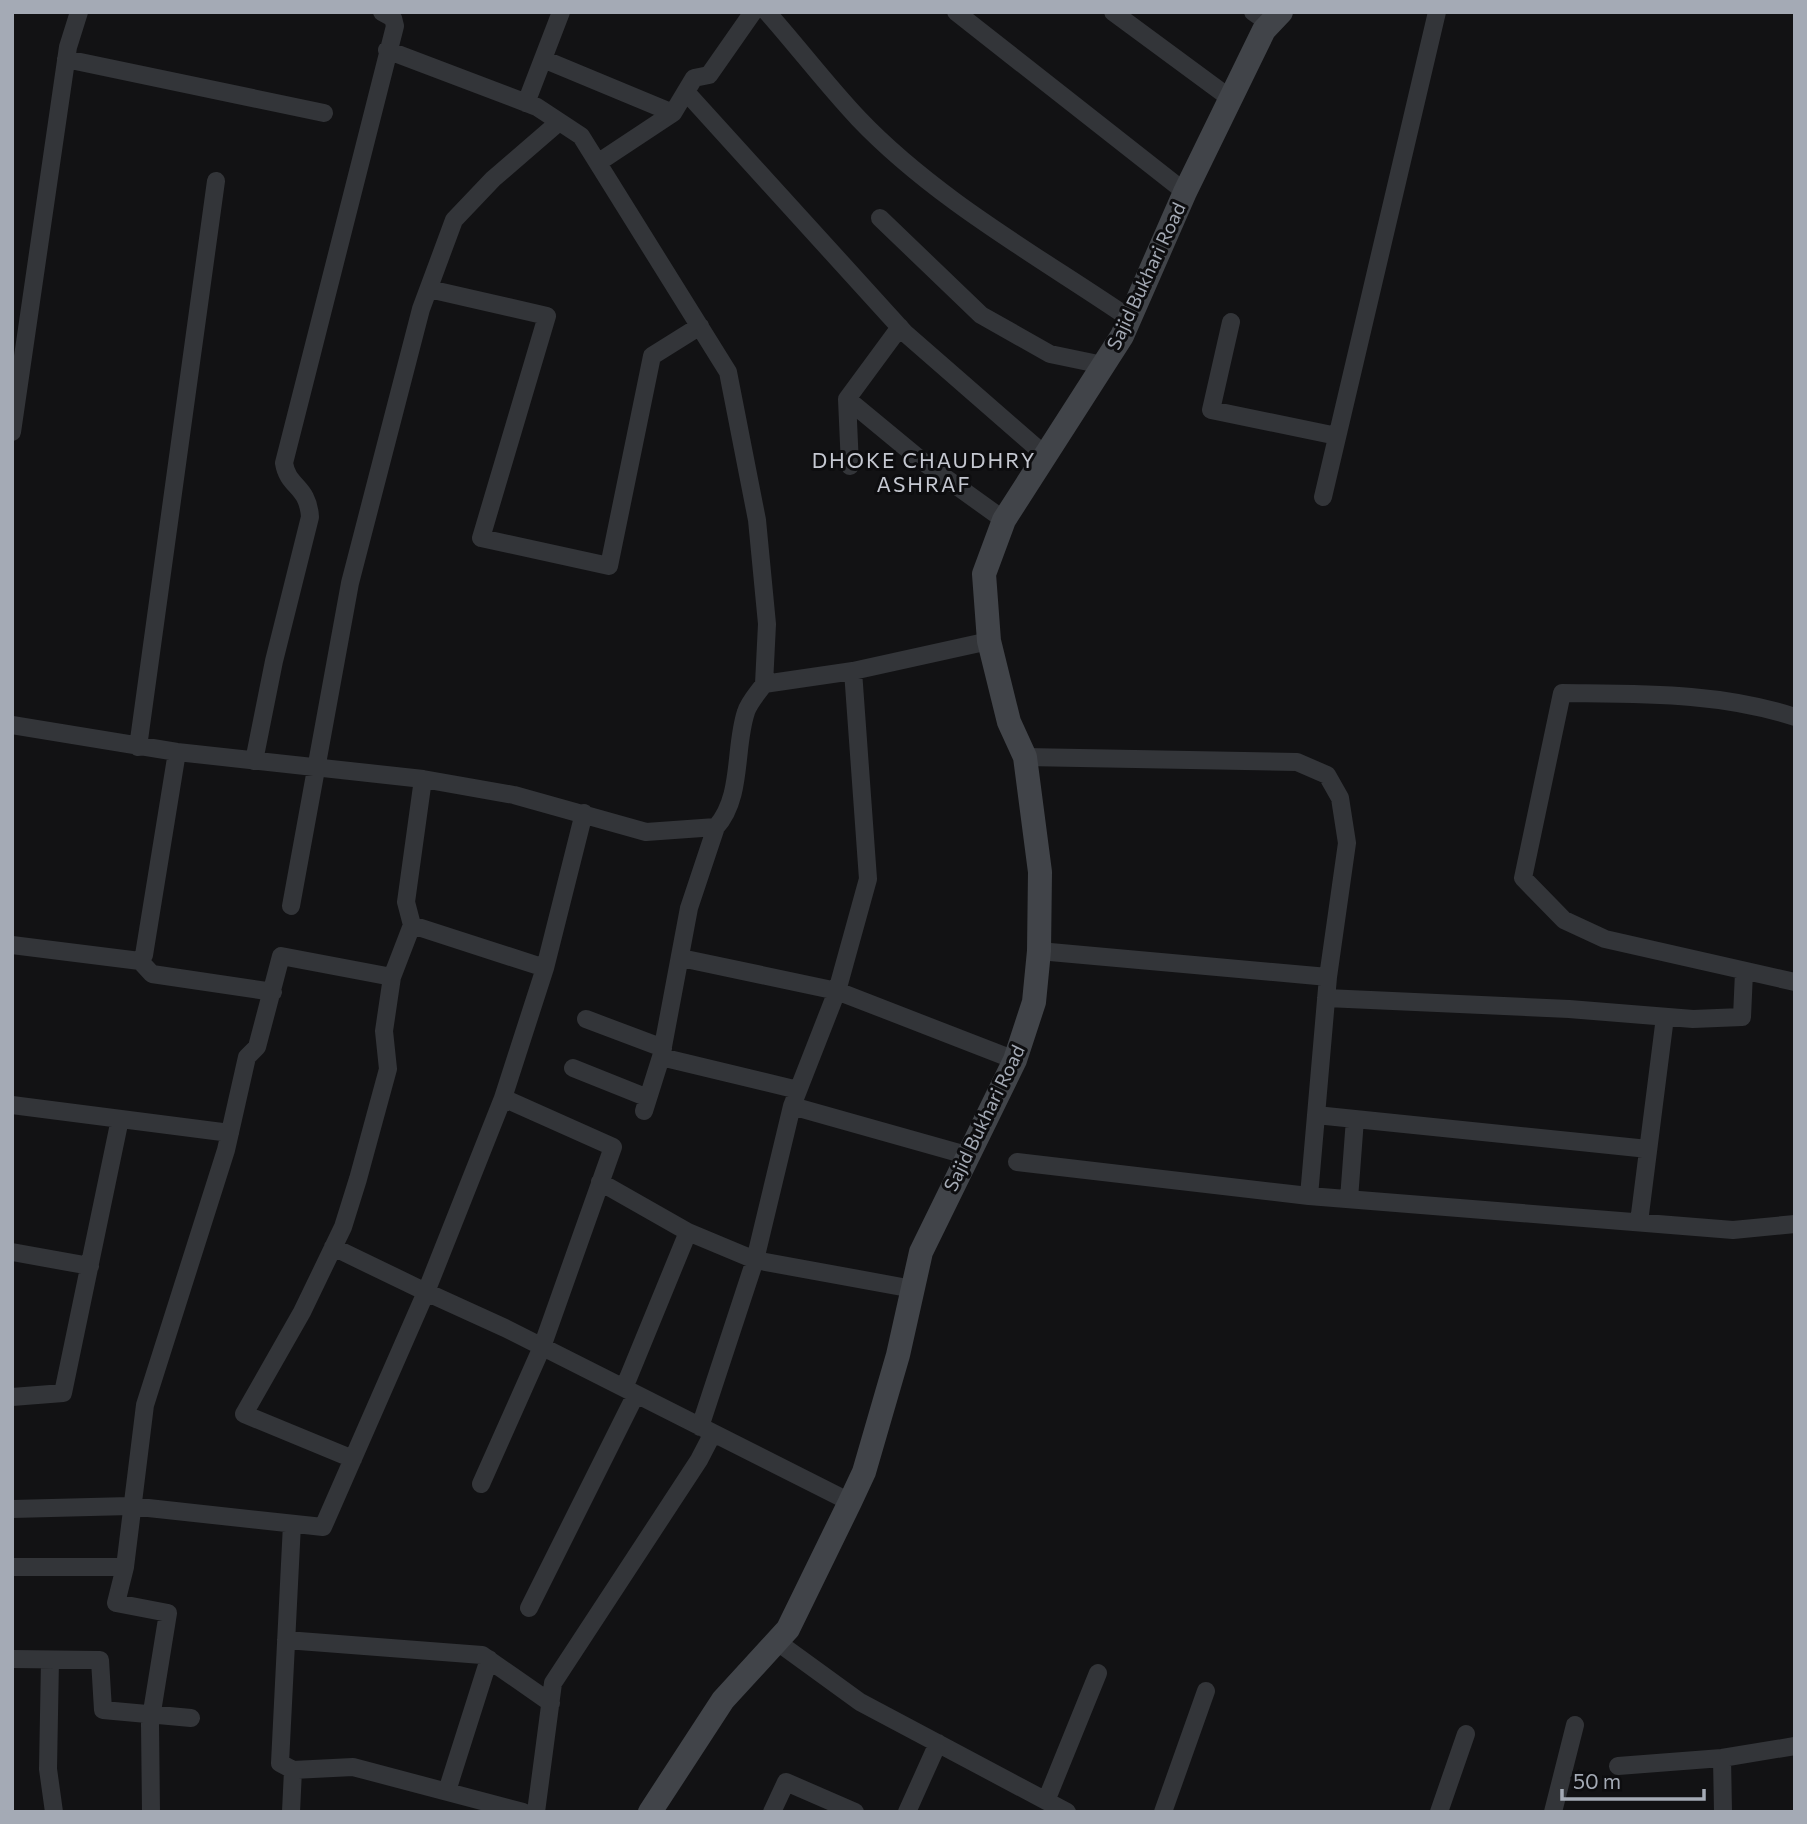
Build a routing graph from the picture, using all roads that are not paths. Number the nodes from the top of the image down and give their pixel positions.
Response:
1 (79, 12) edge
2 (382, 12) edge
3 (561, 12) edge
4 (753, 12) edge
5 (767, 12) edge
6 (956, 12) edge
7 (1113, 12) edge
8 (1437, 12) edge
9 (1268, 16) edge
10 (387, 50) junction
11 (66, 59) junction
12 (543, 59) junction
13 (687, 93) junction
14 (1231, 99) junction
15 (526, 103) junction
16 (324, 113) dead end
17 (673, 113) junction
18 (559, 122) junction
19 (598, 162) junction
20 (216, 180) dead end
21 (1185, 192) junction
22 (880, 218) dead end
23 (429, 289) junction
24 (1129, 318) junction
25 (1231, 322) dead end
26 (701, 327) junction
27 (900, 327) junction
28 (1104, 365) junction
29 (847, 399) junction
30 (14, 403) edge
31 (12, 432) edge
32 (1337, 436) junction
33 (1046, 456) junction
34 (850, 466) dead end
35 (1323, 497) dead end
36 (1004, 520) junction
37 (989, 641) junction
38 (853, 671) junction
39 (764, 684) junction
40 (1795, 717) edge
41 (12, 725) edge
42 (138, 747) junction
43 (177, 752) junction
44 (1025, 757) junction
45 (254, 761) junction
46 (314, 769) junction
47 (423, 779) junction
48 (584, 813) junction
49 (716, 827) junction
50 (291, 906) dead end
51 (412, 925) junction
52 (12, 945) edge
53 (1039, 951) junction
54 (681, 958) junction
55 (140, 961) junction
56 (545, 968) junction
57 (1744, 972) junction
58 (392, 977) junction
59 (1328, 977) junction
60 (1795, 982) edge
61 (837, 991) junction
62 (273, 992) junction
63 (1326, 998) junction
64 (1665, 1017) junction
65 (586, 1019) dead end
66 (662, 1053) junction
67 (1015, 1060) junction
68 (573, 1068) dead end
69 (503, 1098) junction
70 (795, 1098) junction
71 (12, 1105) edge
72 (1316, 1115) junction
73 (120, 1119) junction
74 (1355, 1119) junction
75 (230, 1133) junction
76 (1648, 1149) junction
77 (966, 1155) junction
78 (1017, 1162) dead end
79 (600, 1182) junction
80 (1309, 1196) junction
81 (1349, 1199) junction
82 (1639, 1222) junction
83 (1795, 1224) edge
84 (688, 1232) junction
85 (334, 1247) junction
86 (12, 1252) edge
87 (755, 1260) junction
88 (90, 1266) junction
89 (913, 1289) junction
90 (426, 1292) junction
91 (542, 1347) junction
92 (630, 1391) junction
93 (12, 1398) edge
94 (706, 1430) junction
95 (354, 1459) junction
96 (481, 1485) dead end
97 (850, 1502) junction
98 (130, 1506) junction
99 (12, 1509) edge
100 (292, 1524) junction
101 (12, 1567) edge
102 (125, 1567) junction
103 (529, 1608) dead end
104 (286, 1640) junction
105 (776, 1641) junction
106 (12, 1659) edge
107 (489, 1659) junction
108 (50, 1660) junction
109 (1098, 1673) dead end
110 (1206, 1691) dead end
111 (551, 1703) junction
112 (151, 1714) junction
113 (191, 1718) dead end
114 (1575, 1725) dead end
115 (1466, 1734) dead end
116 (939, 1743) junction
117 (1795, 1746) edge
118 (1722, 1759) junction
119 (1618, 1766) dead end
120 (293, 1770) junction
121 (447, 1791) junction
122 (1046, 1801) junction
123 (54, 1812) edge
124 (151, 1812) edge
125 (291, 1812) edge
126 (523, 1812) edge
127 (537, 1812) edge
128 (649, 1812) edge
129 (772, 1812) edge
130 (855, 1812) edge
131 (908, 1812) edge
132 (1067, 1812) edge
133 (1163, 1812) edge
134 (1439, 1812) edge
135 (1553, 1812) edge
136 (1723, 1812) edge

1 - 11 street
2 - 10 street
3 - 12 street
4 - 13 street
5 - 24 street
6 - 21 street
7 - 14 street
8 - 32 street
9 - 14 street, Sajid Bukhari Road
10 - 15 street
10 - 45 street
11 - 16 street
11 - 30 street
12 - 15 street
12 - 17 street
13 - 17 street
13 - 27 street
14 - 21 street, Sajid Bukhari Road
15 - 18 street
17 - 19 street
18 - 19 street
18 - 23 street
19 - 26 street
20 - 42 street
21 - 24 street, Sajid Bukhari Road
22 - 28 street
23 - 26 street
23 - 46 street
24 - 28 street, Sajid Bukhari Road
25 - 32 street
26 - 39 street
27 - 29 street
27 - 33 street
28 - 33 street, Sajid Bukhari Road
29 - 34 street
29 - 36 street
30 - 31 street
32 - 35 street
33 - 36 street, Sajid Bukhari Road
36 - 37 street, Sajid Bukhari Road
37 - 38 street
37 - 44 street, Sajid Bukhari Road
38 - 39 street
38 - 61 street
39 - 49 street
40 - 57 street
41 - 42 street
42 - 43 street
43 - 45 street
43 - 55 street
44 - 53 street, Sajid Bukhari Road
44 - 59 street
45 - 46 street
46 - 47 street
46 - 50 street
47 - 48 street
47 - 51 street
48 - 49 street
48 - 56 street
49 - 54 street
51 - 56 street
51 - 58 street
52 - 55 street
53 - 59 street
53 - 67 street, Sajid Bukhari Road
54 - 61 street
54 - 66 street
55 - 62 street
56 - 69 street
57 - 60 street
57 - 64 street
58 - 62 street
58 - 85 street
59 - 63 street
61 - 67 street
61 - 70 street
62 - 75 street
63 - 64 street
63 - 72 street
64 - 76 street
65 - 66 street
66 - 68 street
66 - 70 street
67 - 77 street, Sajid Bukhari Road
69 - 79 street
69 - 90 street
70 - 77 street
70 - 87 street
71 - 73 street
72 - 74 street
72 - 80 street
73 - 75 street
73 - 88 street
74 - 76 street
74 - 81 street
75 - 98 street
76 - 82 street
77 - 89 street, Sajid Bukhari Road
78 - 80 street
79 - 84 street
79 - 91 street
80 - 81 street
81 - 82 street
82 - 83 street
84 - 87 street
84 - 92 street
85 - 90 street
85 - 95 street
86 - 88 street
87 - 89 street
87 - 94 street
88 - 93 street
89 - 97 street, Sajid Bukhari Road
90 - 91 street
90 - 95 street
91 - 92 street
91 - 96 street
92 - 94 street
92 - 103 street
94 - 97 street
94 - 111 street
95 - 100 street
97 - 105 street, Sajid Bukhari Road
98 - 99 street
98 - 100 street
98 - 102 street
100 - 104 street
101 - 102 street
102 - 112 street
104 - 107 street
104 - 120 street
105 - 116 street
105 - 128 street, Sajid Bukhari Road
106 - 108 street
107 - 111 street
107 - 121 street
108 - 112 street
108 - 123 street
109 - 122 street
110 - 133 street
111 - 127 street
112 - 113 street
112 - 124 street
114 - 135 street
115 - 134 street
116 - 122 street
116 - 131 street
117 - 118 street
118 - 119 street
118 - 136 street
120 - 121 street
120 - 125 street
121 - 126 street
122 - 132 street
129 - 130 street

